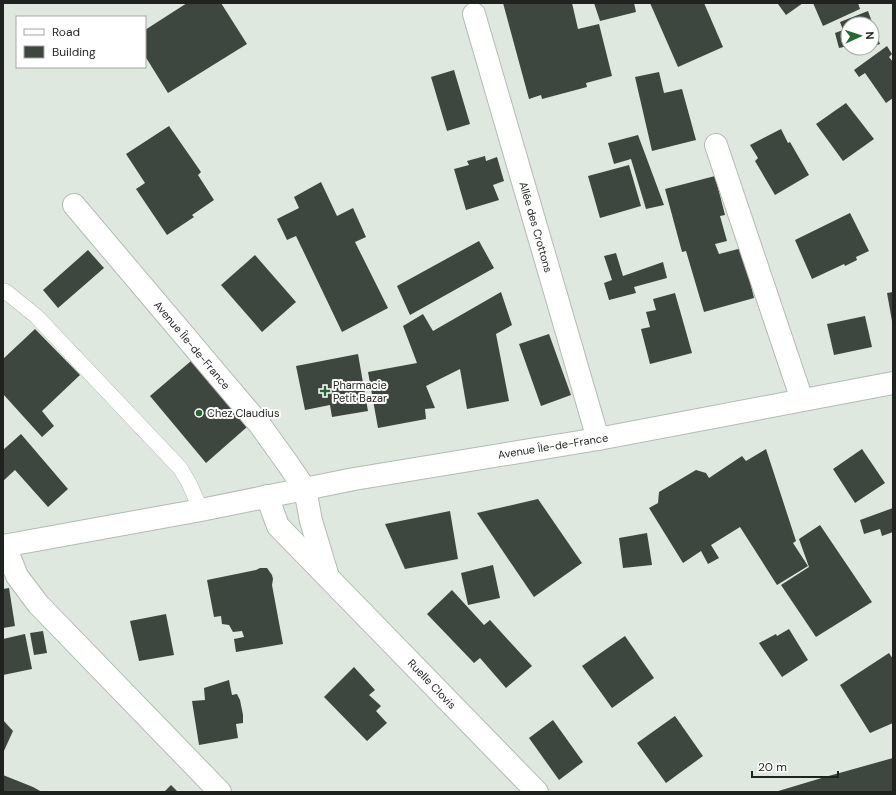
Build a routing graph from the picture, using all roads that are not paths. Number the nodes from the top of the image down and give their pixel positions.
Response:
1 (474, 14) dead end
2 (716, 145) dead end
3 (74, 206) dead end
4 (5, 291) dead end
5 (893, 383) edge
6 (802, 400) junction
7 (598, 439) junction
8 (305, 489) junction
9 (267, 496) junction
10 (201, 510) junction
11 (4, 546) edge
12 (328, 577) junction
13 (220, 792) edge
14 (537, 792) edge

1 - 7 street, Allée des Crottons
2 - 6 street
3 - 8 street, Avenue Île-de-France
4 - 10 lane
5 - 6 street, Avenue Île-de-France
6 - 7 street, Avenue Île-de-France
7 - 8 street, Avenue Île-de-France
8 - 9 street, Avenue Île-de-France
8 - 12 street, Ruelle Clovis
9 - 10 street, Avenue Île-de-France
9 - 12 street, Ruelle Clovis
10 - 11 street, Avenue Île-de-France
11 - 13 street
12 - 14 street, Ruelle Clovis

